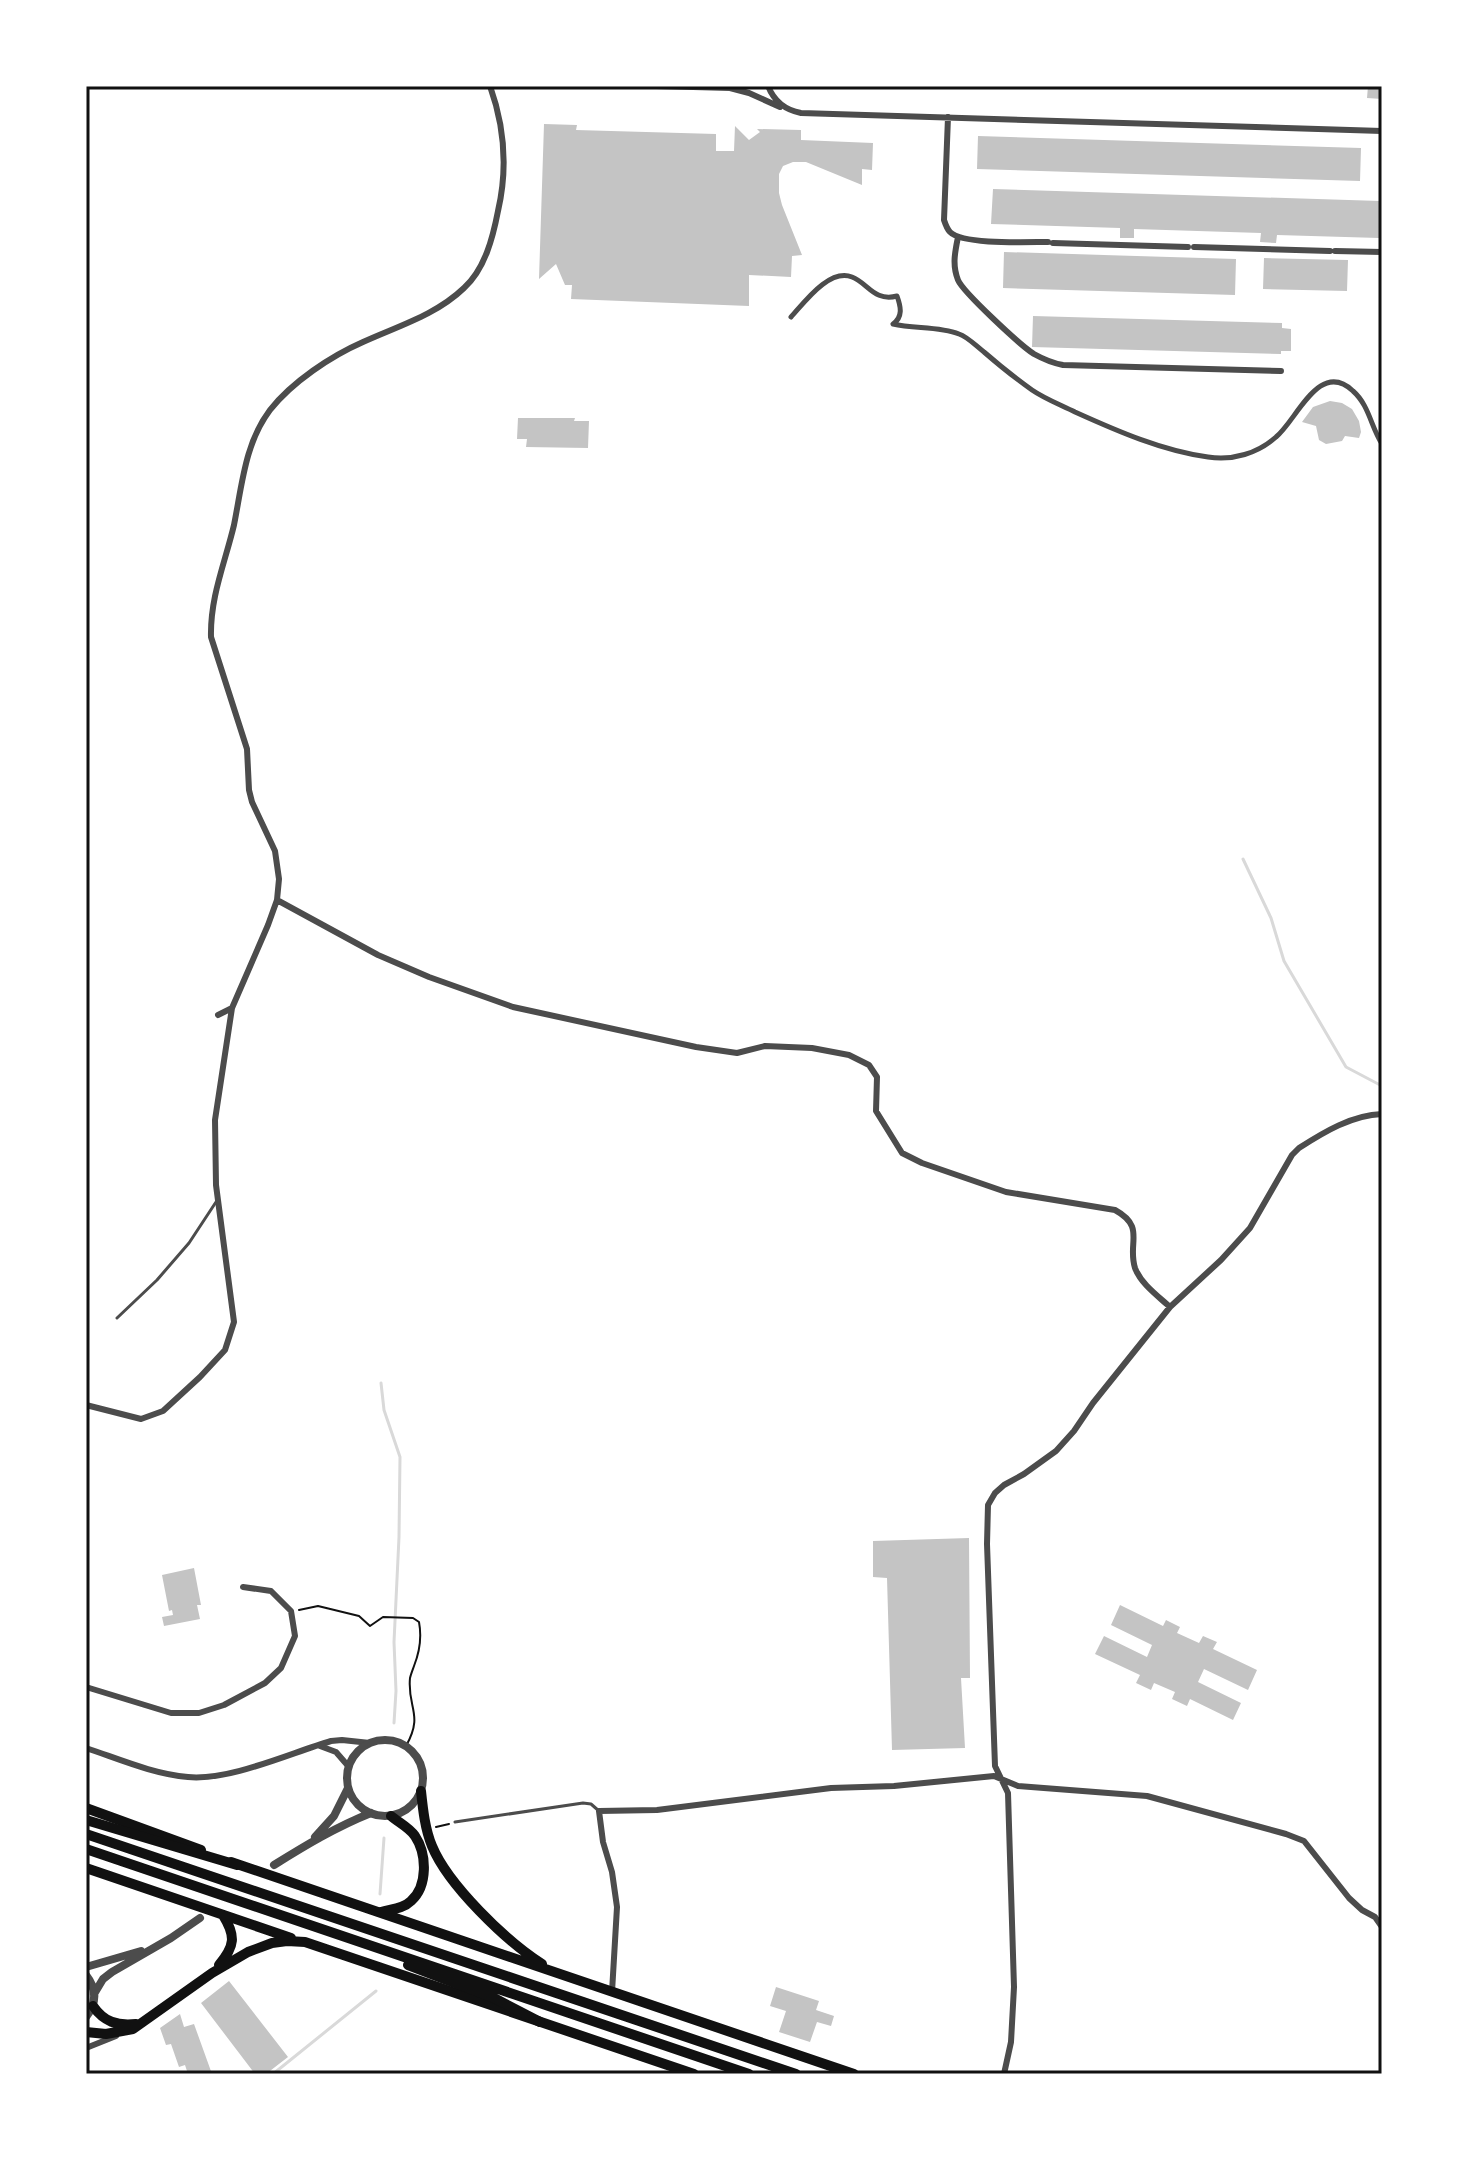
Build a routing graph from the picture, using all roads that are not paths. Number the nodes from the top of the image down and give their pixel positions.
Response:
1 (490, 86) edge
2 (656, 86) edge
3 (741, 86) edge
4 (768, 86) edge
5 (730, 88) junction
6 (787, 109) junction
7 (948, 117) junction
8 (1382, 131) edge
9 (958, 237) junction
10 (1382, 252) edge
11 (791, 317) dead end
12 (1281, 371) dead end
13 (1382, 444) edge
14 (277, 900) junction
15 (232, 1008) junction
16 (218, 1015) dead end
17 (1382, 1114) edge
18 (218, 1199) junction
19 (1170, 1307) junction
20 (117, 1318) dead end
21 (86, 1405) edge
22 (243, 1587) dead end
23 (86, 1687) edge
24 (370, 1743) junction
25 (316, 1745) junction
26 (86, 1748) edge
27 (349, 1767) junction
28 (1002, 1778) junction
29 (348, 1788) junction
30 (421, 1791) junction
31 (86, 1808) edge
32 (599, 1811) junction
33 (371, 1813) junction
34 (391, 1816) junction
35 (86, 1820) edge
36 (455, 1822) road end
37 (86, 1834) edge
38 (313, 1840) junction
39 (86, 1849) edge
40 (237, 1865) junction
41 (274, 1865) dead end
42 (86, 1868) edge
43 (379, 1912) junction
44 (223, 1915) junction
45 (200, 1918) dead end
46 (299, 1922) junction
47 (1382, 1927) edge
48 (171, 1938) junction
49 (305, 1942) junction
50 (86, 1967) edge
51 (212, 1973) junction
52 (557, 1973) junction
53 (86, 1975) edge
54 (612, 1992) junction
55 (94, 1994) junction
56 (93, 2006) junction
57 (86, 2017) edge
58 (540, 2022) junction
59 (142, 2023) junction
60 (86, 2032) edge
61 (122, 2032) junction
62 (86, 2048) edge
63 (657, 2062) junction
64 (670, 2074) edge
65 (694, 2074) edge
66 (749, 2074) edge
67 (796, 2074) edge
68 (854, 2074) edge
69 (1004, 2074) edge

1 - 14 street
2 - 5 street
3 - 5 street
4 - 6 street
5 - 6 street
6 - 7 street
7 - 8 street
7 - 9 street
9 - 10 street
9 - 12 street
11 - 13 street
14 - 15 street
14 - 19 street
15 - 16 street
15 - 18 street
17 - 19 street
18 - 20 lane
18 - 21 street
19 - 28 street
22 - 23 street
24 - 25 street
24 - 27 street
24 - 30 street
25 - 26 street
25 - 27 street
27 - 29 street
28 - 32 street
28 - 47 street
28 - 69 street
29 - 33 street
29 - 38 street
30 - 34 street
30 - 52 main road
31 - 40 main road
32 - 36 lane
32 - 54 street
33 - 34 street
33 - 38 street
34 - 43 main road
35 - 40 main road
37 - 67 main road
38 - 41 street
39 - 46 main road
40 - 43 main road
42 - 44 main road
43 - 52 main road
44 - 49 main road
44 - 51 main road
45 - 48 street
46 - 58 main road
46 - 66 main road
48 - 50 street
48 - 55 street
49 - 51 main road
49 - 58 main road
51 - 59 main road
52 - 54 main road
53 - 55 street
54 - 68 main road
55 - 56 street
56 - 57 street
56 - 59 main road
58 - 63 main road
59 - 61 main road
60 - 61 main road
61 - 62 street
63 - 64 street
63 - 65 main road

